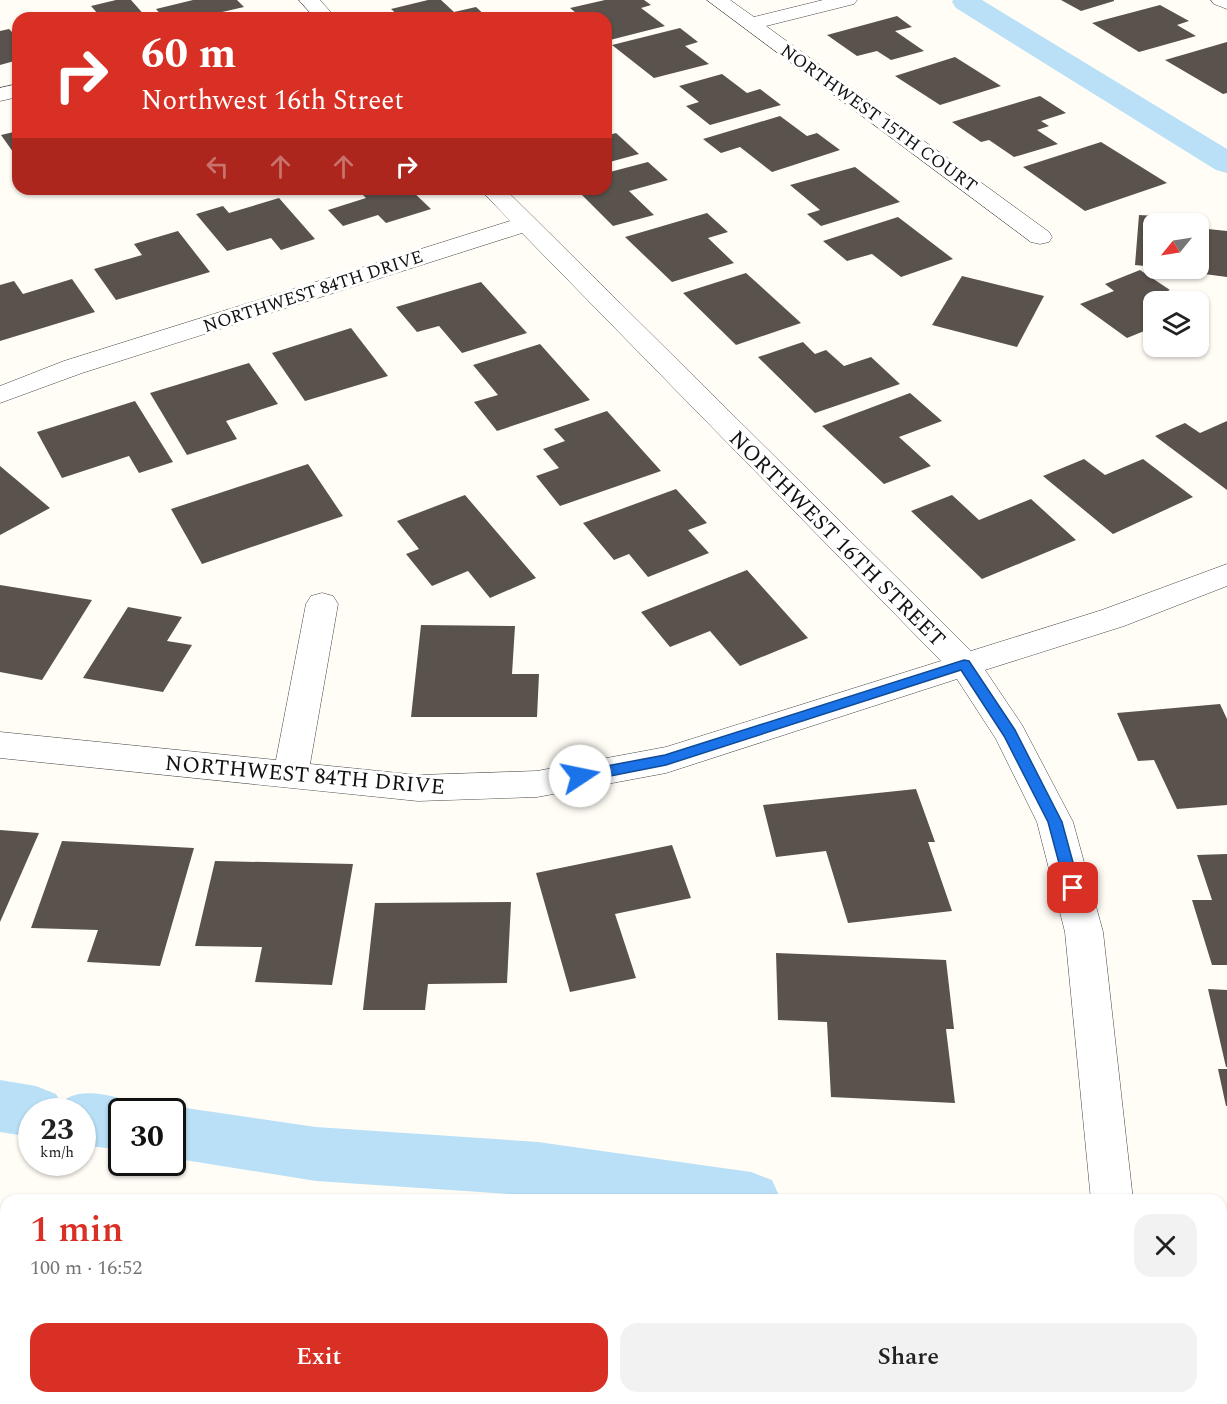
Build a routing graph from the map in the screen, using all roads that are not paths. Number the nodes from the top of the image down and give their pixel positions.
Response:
1 (717, 0) edge
2 (847, 0) edge
3 (1221, 0) edge
4 (1227, 3) edge
5 (751, 24) junction
6 (498, 195) edge
7 (525, 224) junction
8 (1040, 237) dead end
9 (0, 395) edge
10 (1227, 574) edge
11 (322, 604) dead end
12 (964, 664) junction
13 (0, 745) edge
14 (291, 774) junction
15 (1111, 1194) edge

1 - 5 street, NORTHWEST 15TH COURT
2 - 5 street
3 - 4 street
5 - 8 street, NORTHWEST 15TH COURT
6 - 7 street, NORTHWEST 16TH STREET
7 - 9 street, NORTHWEST 84TH DRIVE
7 - 12 street, NORTHWEST 16TH STREET
10 - 12 street, NORTHWEST 84TH DRIVE
11 - 14 street
12 - 14 street, NORTHWEST 84TH DRIVE
12 - 15 street, NORTHWEST 16TH STREET
13 - 14 street, NORTHWEST 84TH DRIVE

